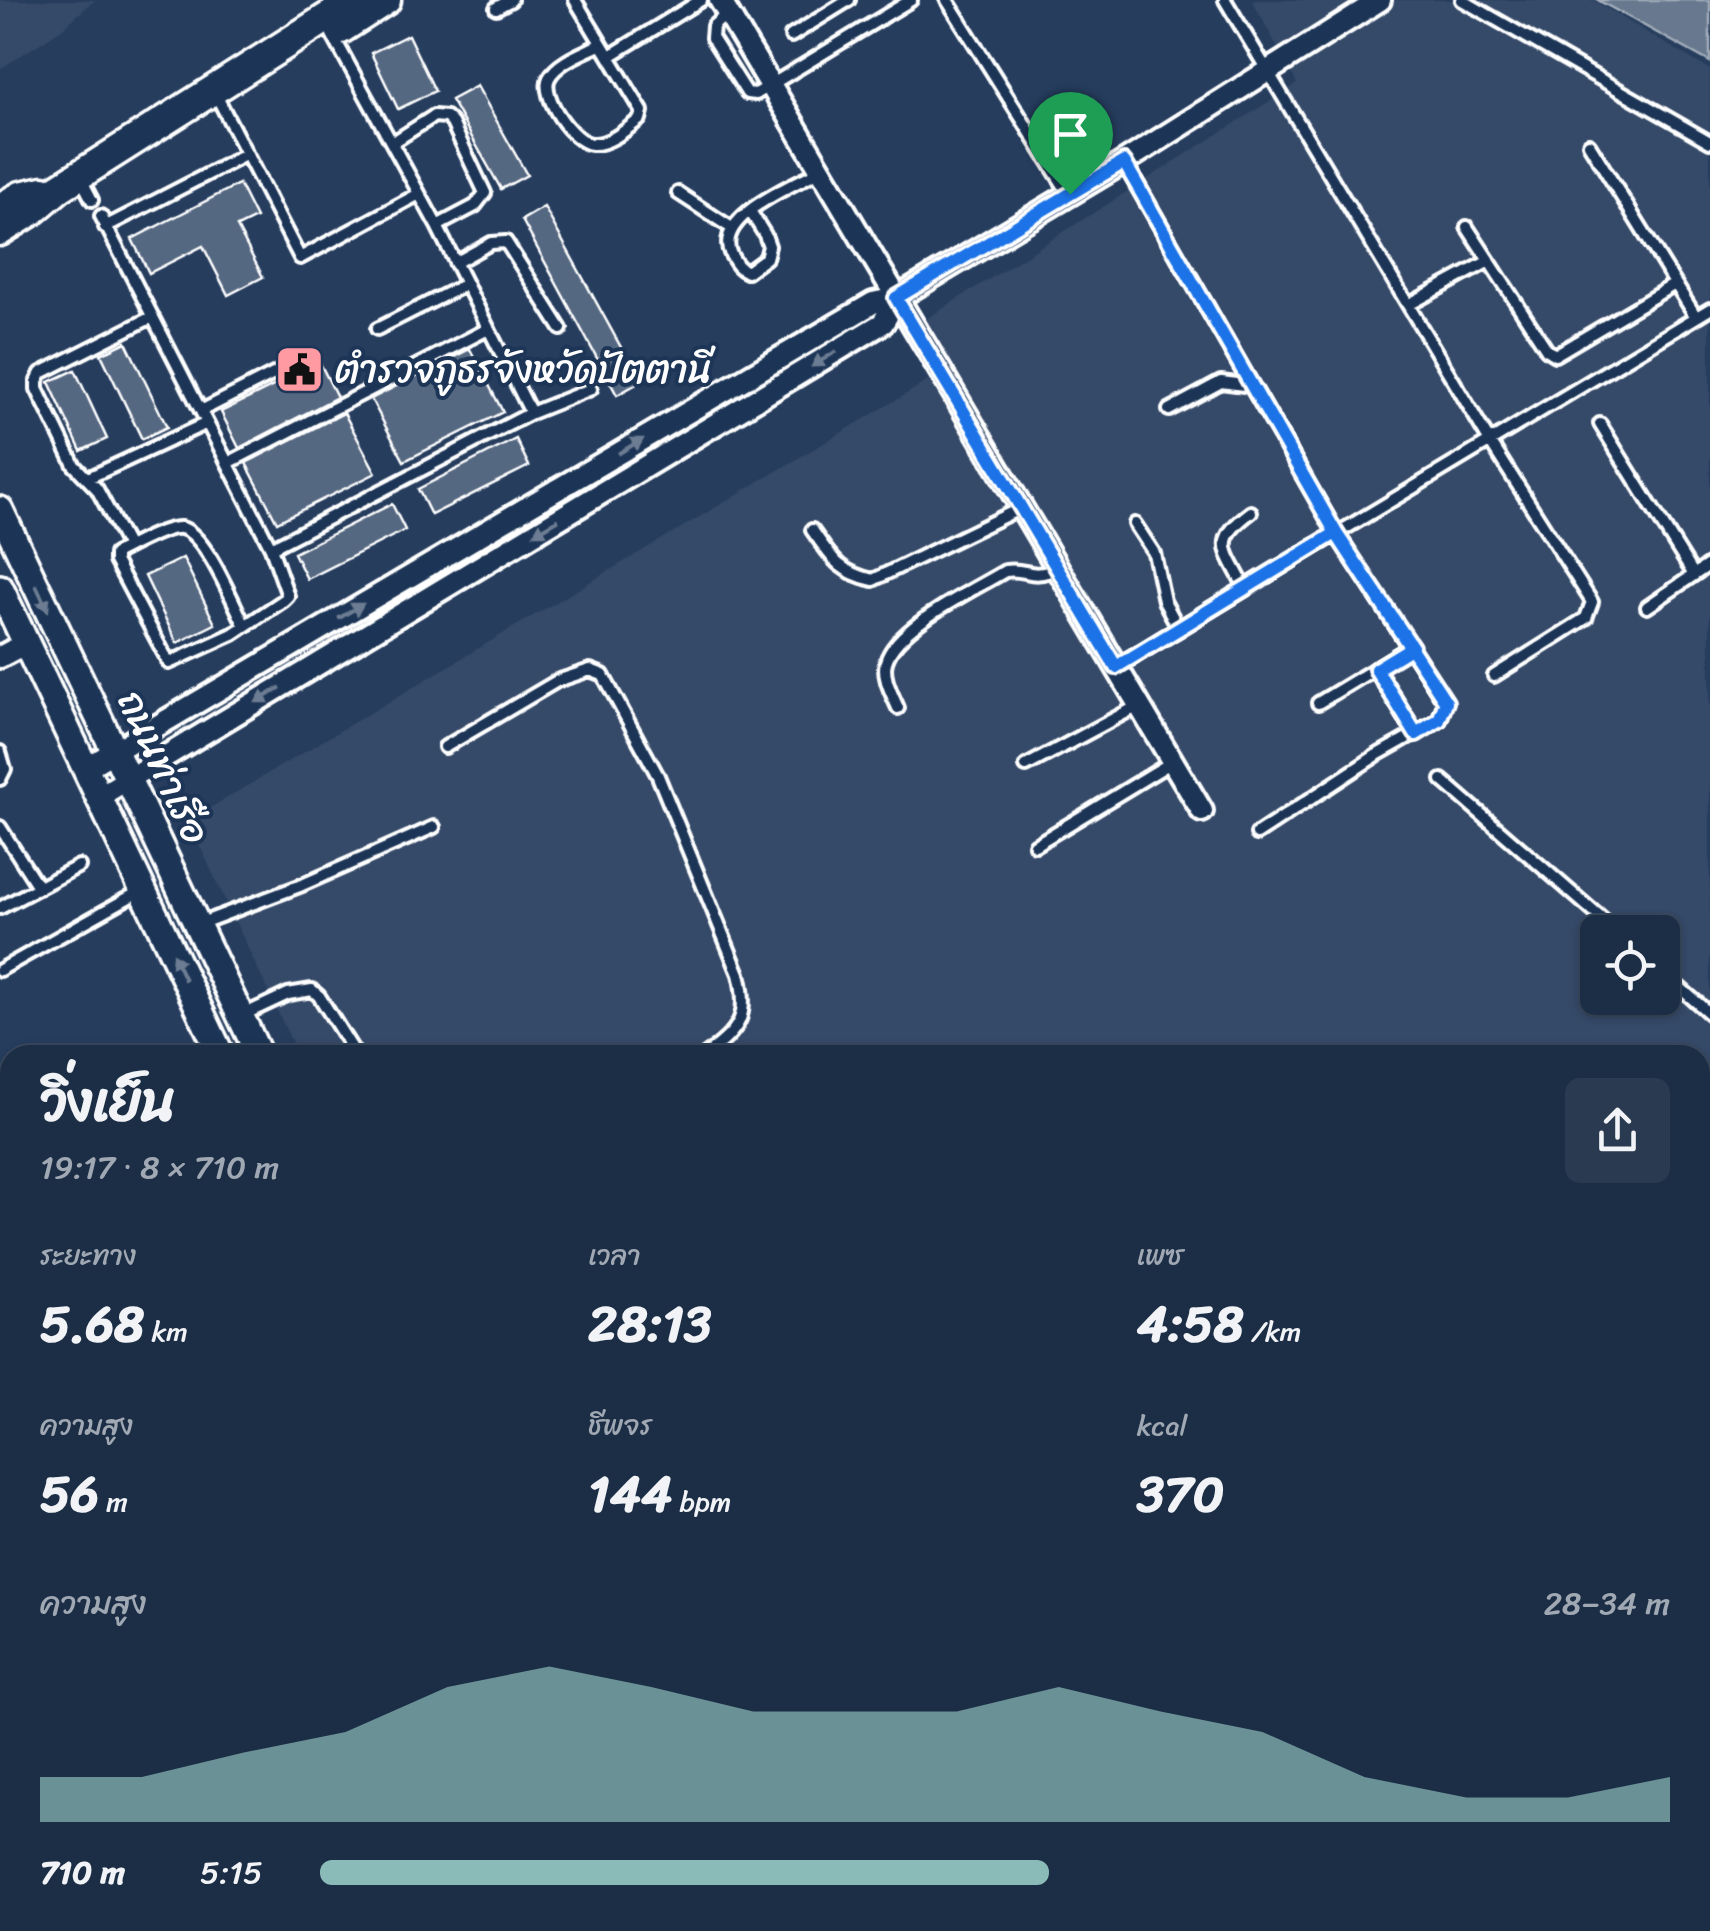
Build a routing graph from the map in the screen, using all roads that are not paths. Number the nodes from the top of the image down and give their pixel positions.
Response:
1 (323, 0) edge
2 (355, 0) edge
3 (386, 0) edge
4 (512, 0) edge
5 (575, 0) edge
6 (701, 0) edge
7 (849, 0) edge
8 (911, 0) edge
9 (947, 0) edge
10 (1225, 0) edge
11 (1380, 0) edge
12 (1462, 0) edge
13 (724, 7) edge
14 (496, 8) dead end
15 (332, 34) junction
16 (791, 36) dead end
17 (601, 44) junction
18 (610, 56) junction
19 (1268, 72) junction
20 (771, 85) junction
21 (214, 90) junction
22 (1710, 142) edge
23 (392, 143) junction
24 (1589, 144) dead end
25 (245, 155) junction
26 (1124, 162) junction
27 (821, 170) junction
28 (77, 188) junction
29 (678, 193) dead end
30 (419, 194) junction
31 (1070, 194) junction
32 (0, 208) edge
33 (750, 210) junction
34 (437, 226) junction
35 (730, 227) junction
36 (1467, 228) dead end
37 (0, 231) edge
38 (1489, 260) junction
39 (455, 263) junction
40 (466, 284) junction
41 (1675, 284) junction
42 (896, 298) junction
43 (1410, 304) junction
44 (1710, 309) edge
45 (152, 317) junction
46 (1696, 317) junction
47 (378, 329) dead end
48 (488, 329) junction
49 (561, 329) dead end
50 (307, 357) dead end
51 (1252, 386) junction
52 (590, 388) dead end
53 (1169, 410) dead end
54 (201, 411) junction
55 (531, 414) junction
56 (207, 423) junction
57 (1600, 424) dead end
58 (1489, 440) junction
59 (228, 463) junction
60 (88, 478) junction
61 (1022, 508) junction
62 (0, 510) edge
63 (1251, 512) dead end
64 (1135, 524) dead end
65 (812, 530) dead end
66 (1336, 533) junction
67 (128, 547) junction
68 (272, 548) junction
69 (1710, 564) edge
70 (1058, 568) junction
71 (1694, 575) junction
72 (0, 588) edge
73 (1245, 588) junction
74 (1646, 607) dead end
75 (245, 626) junction
76 (1179, 628) junction
77 (26, 642) junction
78 (1412, 647) junction
79 (0, 657) edge
80 (1116, 667) junction
81 (1376, 669) junction
82 (1494, 676) dead end
83 (1318, 703) dead end
84 (1139, 705) junction
85 (898, 708) dead end
86 (1416, 734) junction
87 (445, 747) dead end
88 (0, 752) edge
89 (114, 752) junction
90 (1173, 761) junction
91 (1026, 766) dead end
92 (86, 768) junction
93 (0, 778) edge
94 (128, 780) junction
95 (1442, 780) dead end
96 (100, 796) junction
97 (1202, 811) dead end
98 (0, 827) edge
99 (434, 827) dead end
100 (1257, 834) dead end
101 (1036, 846) dead end
102 (79, 866) dead end
103 (39, 888) junction
104 (143, 890) junction
105 (0, 908) edge
106 (1597, 915) edge
107 (197, 925) junction
108 (0, 970) edge
109 (1680, 988) edge
110 (1710, 1014) edge
111 (240, 1016) junction
112 (216, 1045) edge
113 (254, 1045) edge
114 (350, 1045) edge
115 (719, 1045) edge

1 - 21 main road
2 - 21 main road
3 - 15 main road
4 - 14 lane
5 - 17 lane
6 - 18 lane
7 - 16 lane
8 - 20 lane
9 - 31 lane
10 - 19 lane
11 - 19 street
12 - 22 lane
13 - 20 street
15 - 21 main road
15 - 23 lane
17 - 18 lane
17 - 18 lane
19 - 26 street
19 - 43 lane
20 - 27 street
21 - 25 lane
21 - 28 main road
23 - 30 lane
23 - 34 lane
24 - 41 lane
25 - 30 lane
25 - 45 lane
26 - 31 street
26 - 51 lane
27 - 33 lane
27 - 42 street
28 - 32 main road
28 - 37 main road
29 - 35 lane
30 - 34 lane
31 - 42 street
33 - 35 lane
33 - 35 lane
34 - 39 lane
36 - 38 lane
38 - 41 lane
38 - 43 lane
39 - 40 lane
39 - 49 lane
40 - 47 lane
40 - 48 lane
41 - 46 lane
42 - 61 street
89 -> 42 street
42 -> 94 street
43 - 58 lane
44 - 46 lane
45 - 54 lane
45 - 60 lane
46 - 58 lane
48 - 55 lane
48 - 59 lane
50 - 54 lane
51 - 53 lane
51 - 66 lane
52 - 55 lane
54 - 56 lane
55 - 68 lane
56 - 59 lane
56 - 60 lane
57 - 71 lane
58 - 66 lane
58 - 82 lane
59 - 68 lane
60 - 67 lane
61 - 65 lane
61 - 70 street
62 -> 89 street, ถนนท่าเรือ
63 - 73 lane
64 - 76 lane
66 - 73 lane
66 - 78 lane
67 - 75 lane
67 - 75 lane
68 - 75 lane
69 - 71 lane
70 - 80 street
70 - 85 lane
71 - 74 lane
72 - 77 street, ถนนท่าเรือ
73 - 76 lane
76 - 80 lane
77 - 79 street
77 - 92 street, ถนนท่าเรือ
78 - 81 lane
78 - 86 lane
80 - 84 street
81 - 83 lane
81 - 86 lane
84 - 90 street
84 - 91 lane
86 - 100 lane
87 - 115 lane
88 - 93 lane
89 - 92 street
89 - 94 street, ถนนท่าเรือ
90 - 97 street
90 - 101 lane
92 - 96 street, ถนนท่าเรือ
94 - 96 street
94 - 107 street, ถนนท่าเรือ
95 - 106 lane
96 - 104 street, ถนนท่าเรือ
98 - 103 lane
99 - 107 lane
102 - 103 lane
103 - 105 lane
104 - 108 lane
112 -> 104 street, ถนนท่าเรือ
107 - 111 street, ถนนท่าเรือ
109 - 110 lane
111 - 113 street, ถนนท่าเรือ
111 - 114 lane

